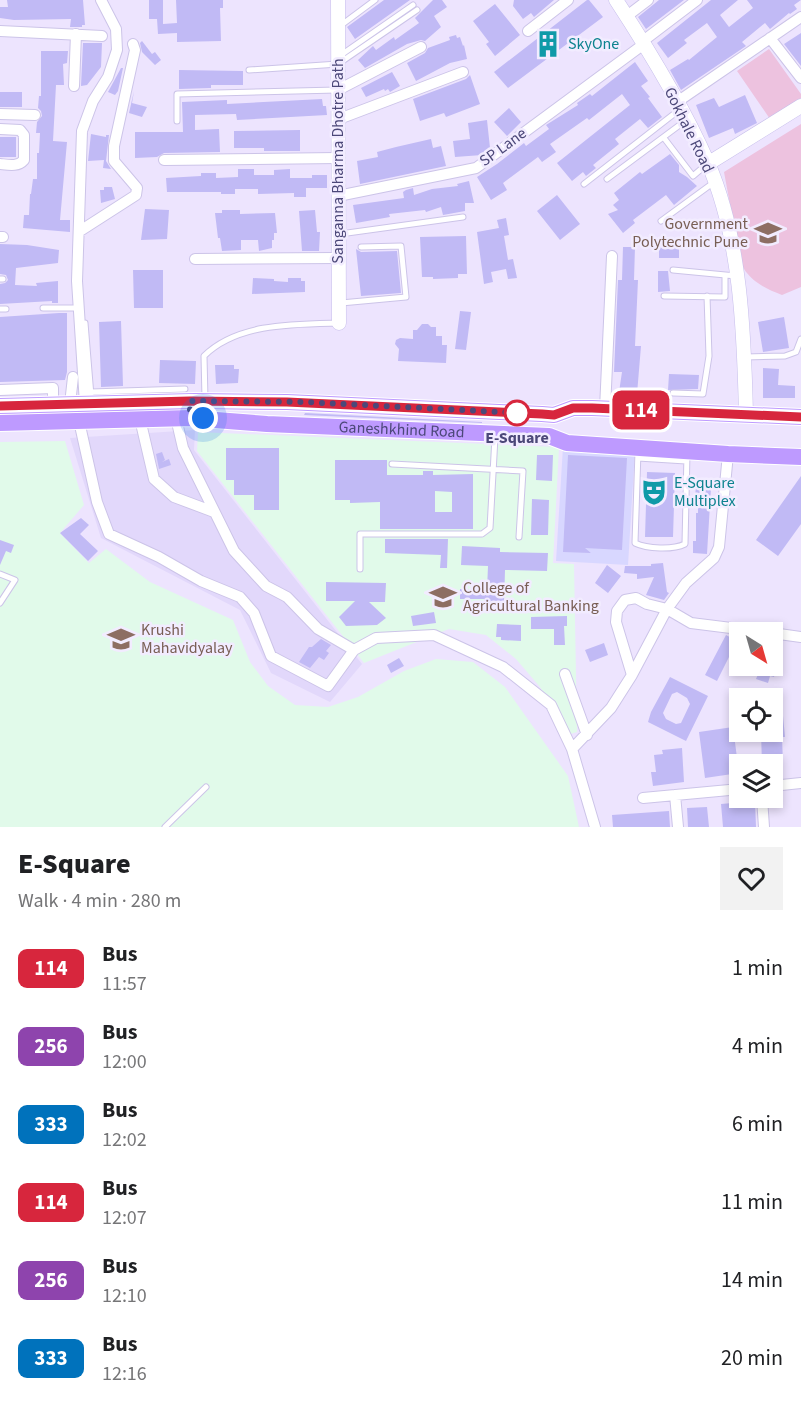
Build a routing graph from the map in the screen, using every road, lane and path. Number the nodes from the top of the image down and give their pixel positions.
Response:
1 (100, 0) edge
2 (338, 0) edge
3 (375, 0) edge
4 (568, 0) edge
5 (616, 0) edge
6 (648, 0) edge
7 (697, 0) edge
8 (415, 7) dead end
9 (627, 16) junction
10 (801, 16) edge
11 (338, 28) junction
12 (0, 31) edge
13 (528, 31) dead end
14 (74, 34) junction
15 (102, 36) dead end
16 (770, 38) junction
17 (643, 42) junction
18 (133, 44) dead end
19 (421, 47) dead end
20 (338, 60) junction
21 (249, 70) dead end
22 (463, 72) dead end
23 (801, 78) edge
24 (74, 86) dead end
25 (338, 90) junction
26 (801, 106) edge
27 (681, 110) junction
28 (0, 114) edge
29 (35, 115) dead end
30 (339, 119) junction
31 (177, 121) dead end
32 (0, 129) edge
33 (664, 138) junction
34 (338, 158) junction
35 (164, 160) dead end
36 (0, 164) edge
37 (708, 164) junction
38 (607, 179) dead end
39 (715, 182) junction
40 (584, 184) dead end
41 (338, 196) junction
42 (463, 217) dead end
43 (661, 221) dead end
44 (80, 231) junction
45 (338, 234) junction
46 (361, 247) dead end
47 (612, 256) dead end
48 (338, 258) junction
49 (195, 259) dead end
50 (674, 270) dead end
51 (731, 276) junction
52 (664, 296) dead end
53 (707, 296) junction
54 (339, 303) junction
55 (43, 308) dead end
56 (79, 308) junction
57 (85, 323) dead end
58 (339, 323) joint
59 (801, 339) edge
60 (745, 357) junction
61 (73, 377) dead end
62 (0, 390) edge
63 (673, 393) dead end
64 (193, 397) junction
65 (78, 401) junction
66 (0, 406) edge
67 (608, 409) junction
68 (746, 414) junction
69 (554, 415) junction
70 (801, 417) edge
71 (183, 418) junction
72 (140, 419) junction
73 (79, 421) junction
74 (0, 423) edge
75 (801, 425) edge
76 (496, 432) junction
77 (549, 436) junction
78 (801, 448) edge
79 (638, 453) junction
80 (728, 454) junction
81 (687, 456) junction
82 (801, 457) edge
83 (392, 464) dead end
84 (493, 469) junction
85 (214, 512) junction
86 (519, 537) dead end
87 (360, 569) dead end
88 (0, 574) edge
89 (0, 603) edge
90 (668, 609) junction
91 (729, 628) edge
92 (783, 635) edge
93 (801, 637) edge
94 (354, 650) junction
95 (566, 674) dead end
96 (632, 675) junction
97 (587, 735) junction
98 (572, 749) junction
99 (801, 783) edge
100 (783, 785) edge
101 (206, 787) dead end
102 (729, 790) edge
103 (675, 795) junction
104 (643, 798) dead end
105 (763, 808) edge
106 (165, 827) edge
107 (595, 827) edge
108 (678, 827) edge
109 (764, 827) edge

1 - 44 street
2 - 11 street, Sanganna Bharma Dhotre Path
3 - 11 lane
4 - 13 street
5 - 9 street, Gokhale Road
6 - 9 street
7 - 17 street, SP Lane
8 - 20 lane
9 - 17 street, Gokhale Road
10 - 16 street
11 - 20 street, Sanganna Bharma Dhotre Path
12 - 14 street
14 - 15 street
14 - 24 street
16 - 23 street
16 - 27 street
17 - 27 street, Gokhale Road
17 - 41 street, SP Lane
18 - 44 street
19 - 25 street
20 - 21 lane
20 - 25 street, Sanganna Bharma Dhotre Path
22 - 30 street
25 - 30 street, Sanganna Bharma Dhotre Path
25 - 31 lane
26 - 37 street
27 - 33 lane
27 - 37 street, Gokhale Road
27 - 40 lane
28 - 29 street
30 - 34 street, Sanganna Bharma Dhotre Path
32 - 36 street
33 - 37 lane
33 - 38 lane
34 - 35 street
34 - 41 street, Sanganna Bharma Dhotre Path
37 - 39 street, Gokhale Road
39 - 43 lane
39 - 51 street, Gokhale Road
41 - 45 street, Sanganna Bharma Dhotre Path
42 - 45 lane
44 - 56 street
45 - 48 street, Sanganna Bharma Dhotre Path
46 - 54 lane
47 - 67 street
48 - 49 street
48 - 54 street, Sanganna Bharma Dhotre Path
50 - 51 lane
51 - 53 lane
51 - 60 street, Gokhale Road
52 - 53 lane
53 - 63 lane
54 - 58 street, Sanganna Bharma Dhotre Path
55 - 56 lane
56 - 65 street
57 - 65 lane
58 - 64 lane
59 - 60 lane
60 - 68 street, Gokhale Road
61 - 65 street
62 - 65 street
64 - 65 main road, Ganeshkhind Road
64 - 69 main road, Ganeshkhind Road
64 - 71 main road
65 - 66 main road, Ganeshkhind Road
67 - 68 main road, Ganeshkhind Road
67 - 69 main road, Ganeshkhind Road
68 - 70 main road, Ganeshkhind Road
69 - 75 main road
71 - 72 main road, Ganeshkhind Road
71 - 76 main road, Ganeshkhind Road
71 - 85 street
72 - 73 main road, Ganeshkhind Road
72 - 85 street
73 - 74 main road, Ganeshkhind Road
73 - 94 street
76 - 77 main road, Ganeshkhind Road
76 - 84 lane
77 - 78 main road
77 - 79 main road, Ganeshkhind Road
79 - 81 main road, Ganeshkhind Road
79 - 81 lane
80 - 81 main road, Ganeshkhind Road
80 - 82 main road, Ganeshkhind Road
80 - 90 street
83 - 84 lane
84 - 86 lane
84 - 87 lane
85 - 94 street
88 - 89 lane
90 - 91 street
90 - 96 street
90 - 96 street
92 - 93 street
94 - 98 street
95 - 97 street
96 - 97 street
97 - 98 street
98 - 107 street
99 - 100 street
101 - 106 lane
102 - 103 street
103 - 104 street
103 - 108 street
105 - 109 street

